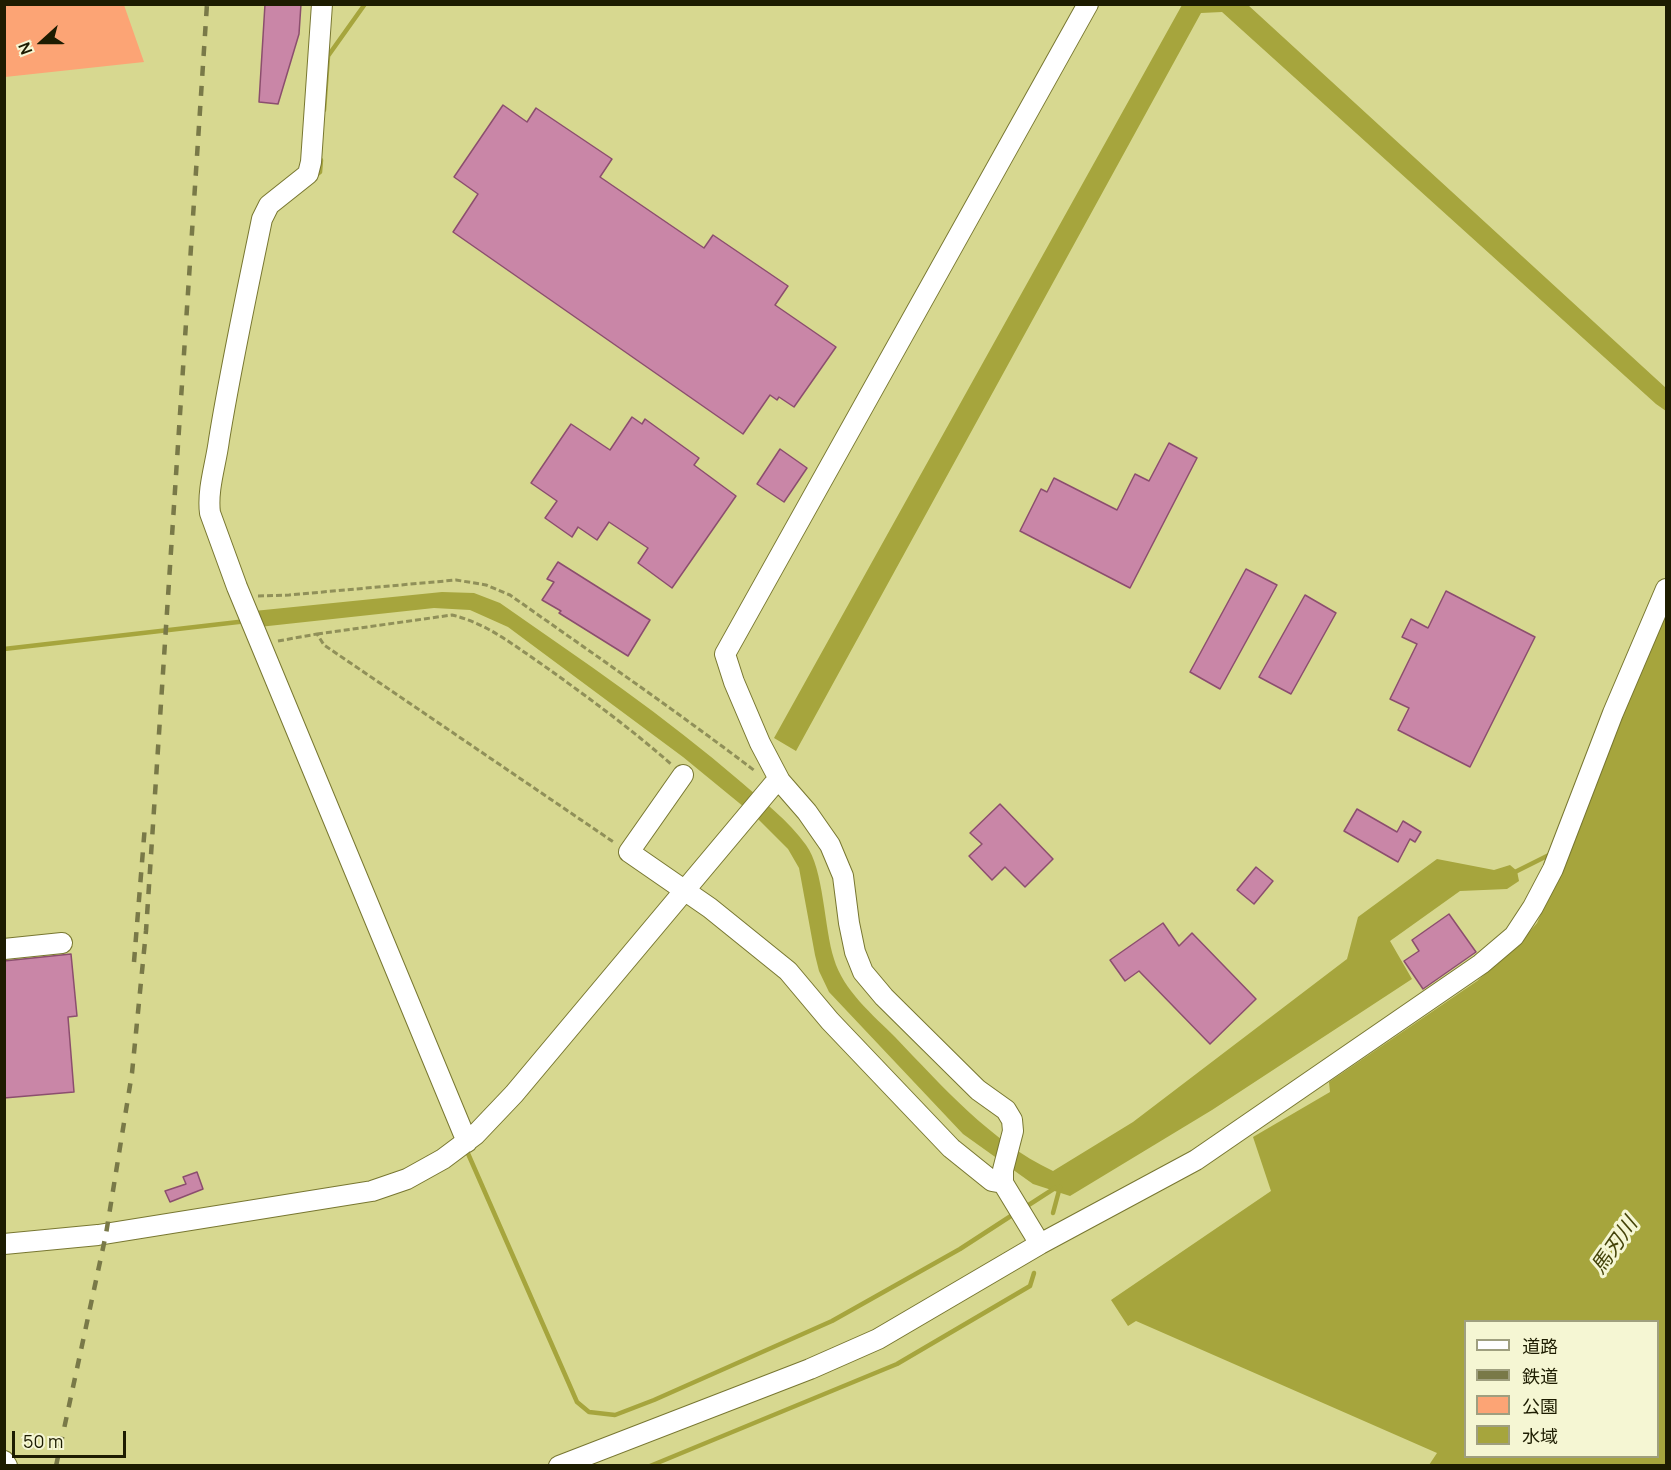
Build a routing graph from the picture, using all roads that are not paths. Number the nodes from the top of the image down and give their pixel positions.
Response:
1 (322, 4) edge
2 (1088, 4) edge
3 (1666, 590) edge
4 (683, 775) road end
5 (773, 787) junction
6 (683, 891) junction
7 (63, 943) dead end
8 (4, 949) edge
9 (467, 1142) junction
10 (1005, 1184) junction
11 (4, 1244) edge
12 (1040, 1244) junction
13 (4, 1461) edge
14 (7, 1466) edge
15 (559, 1466) edge

1 - 9 street
2 - 5 street
3 - 12 street
4 - 6 street
5 - 6 street
5 - 10 street
6 - 9 street
6 - 10 street
7 - 8 street
9 - 11 street
10 - 12 street
12 - 15 street
13 - 14 street

